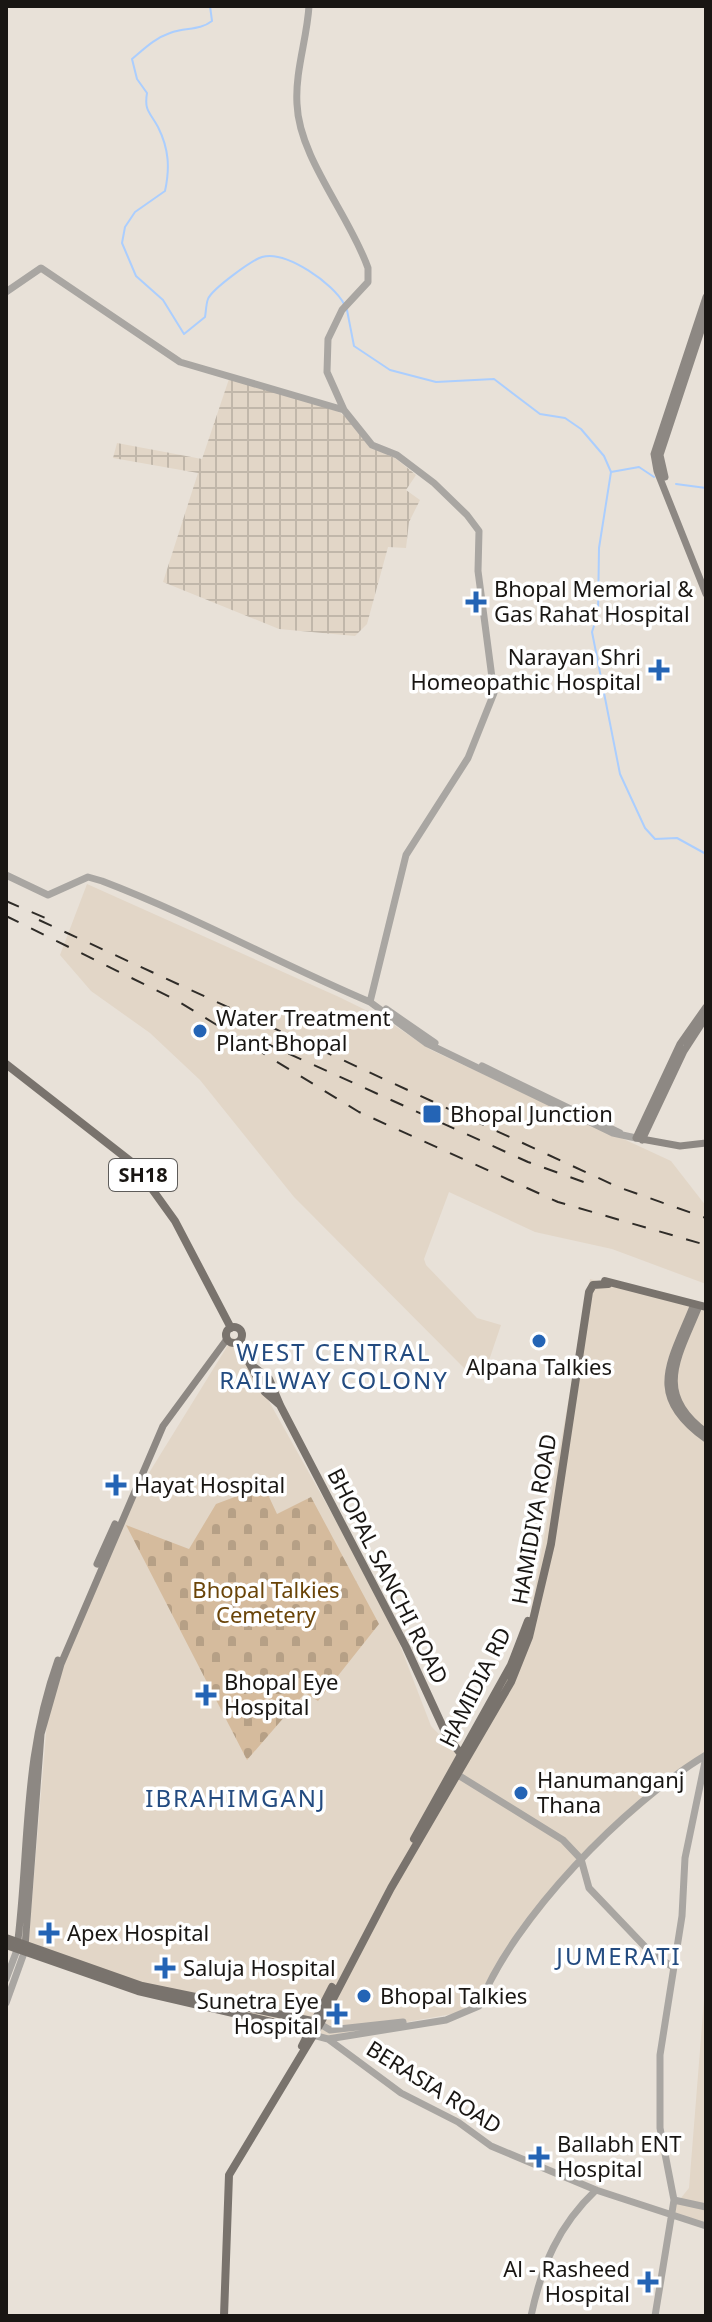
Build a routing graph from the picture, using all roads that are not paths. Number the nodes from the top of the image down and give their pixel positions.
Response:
1 (309, 6) edge
2 (6, 292) edge
3 (706, 297) edge
4 (706, 316) edge
5 (344, 410) junction
6 (706, 578) edge
7 (706, 594) edge
8 (6, 875) edge
9 (371, 1004) junction
10 (706, 1007) edge
11 (706, 1017) edge
12 (6, 1064) edge
13 (655, 1101) junction
14 (639, 1139) junction
15 (706, 1143) edge
16 (608, 1284) junction
17 (700, 1306) edge
18 (231, 1328) junction
19 (227, 1339) junction
20 (238, 1342) junction
21 (574, 1373) junction
22 (669, 1378) junction
23 (706, 1432) edge
24 (706, 1439) edge
25 (706, 1756) edge
26 (464, 1758) junction
27 (458, 1775) junction
28 (581, 1859) junction
29 (6, 1938) edge
30 (6, 1945) edge
31 (21, 1948) junction
32 (673, 1967) junction
33 (6, 1979) edge
34 (339, 1980) junction
35 (6, 2003) edge
36 (320, 2008) junction
37 (457, 2015) junction
38 (291, 2016) junction
39 (317, 2022) junction
40 (310, 2032) junction
41 (328, 2039) junction
42 (596, 2190) junction
43 (674, 2200) junction
44 (706, 2207) edge
45 (670, 2214) junction
46 (706, 2226) edge
47 (224, 2316) edge
48 (531, 2316) edge
49 (655, 2316) edge

1 - 5 street
2 - 5 street
3 - 7 main road
4 - 6 main road
5 - 9 street
8 - 9 street
9 - 14 street
10 - 13 main road
11 - 13 main road
12 - 18 main road, SH18
13 - 14 main road
14 - 15 main road
16 - 17 main road
16 - 21 main road, HAMIDIYA ROAD
16 - 21 main road
17 - 22 main road
18 - 19 main road
18 - 20 main road, BHOPAL SANCHI ROAD
19 - 20 main road
19 - 31 main road
20 - 26 main road, BHOPAL SANCHI ROAD
21 - 26 main road, HAMIDIYA ROAD
22 - 23 main road
22 - 24 main road
25 - 28 street
25 - 32 street
26 - 27 main road, HAMIDIA RD
26 - 34 main road, HAMIDIA RD
27 - 28 street
27 - 34 main road, HAMIDIA RD
28 - 32 street
28 - 37 street
29 - 31 main road, BERASIA ROAD
30 - 31 main road, BERASIA ROAD
31 - 33 street
31 - 35 street
31 - 38 main road, BERASIA ROAD
31 - 40 main road, BERASIA ROAD
32 - 43 street
34 - 36 main road, HAMIDIA RD
34 - 39 main road, HAMIDIA RD
36 - 38 main road
36 - 39 main road, HAMIDIA RD
37 - 39 street
37 - 41 street
38 - 39 main road, BERASIA ROAD
39 - 40 main road, HAMIDIA RD
40 - 41 street, BERASIA ROAD
40 - 47 main road, HAMIDIA RD
41 - 42 street, BERASIA ROAD
42 - 45 street, BERASIA ROAD
42 - 48 street
43 - 44 street
43 - 45 street
45 - 46 street, BERASIA ROAD
45 - 49 street

